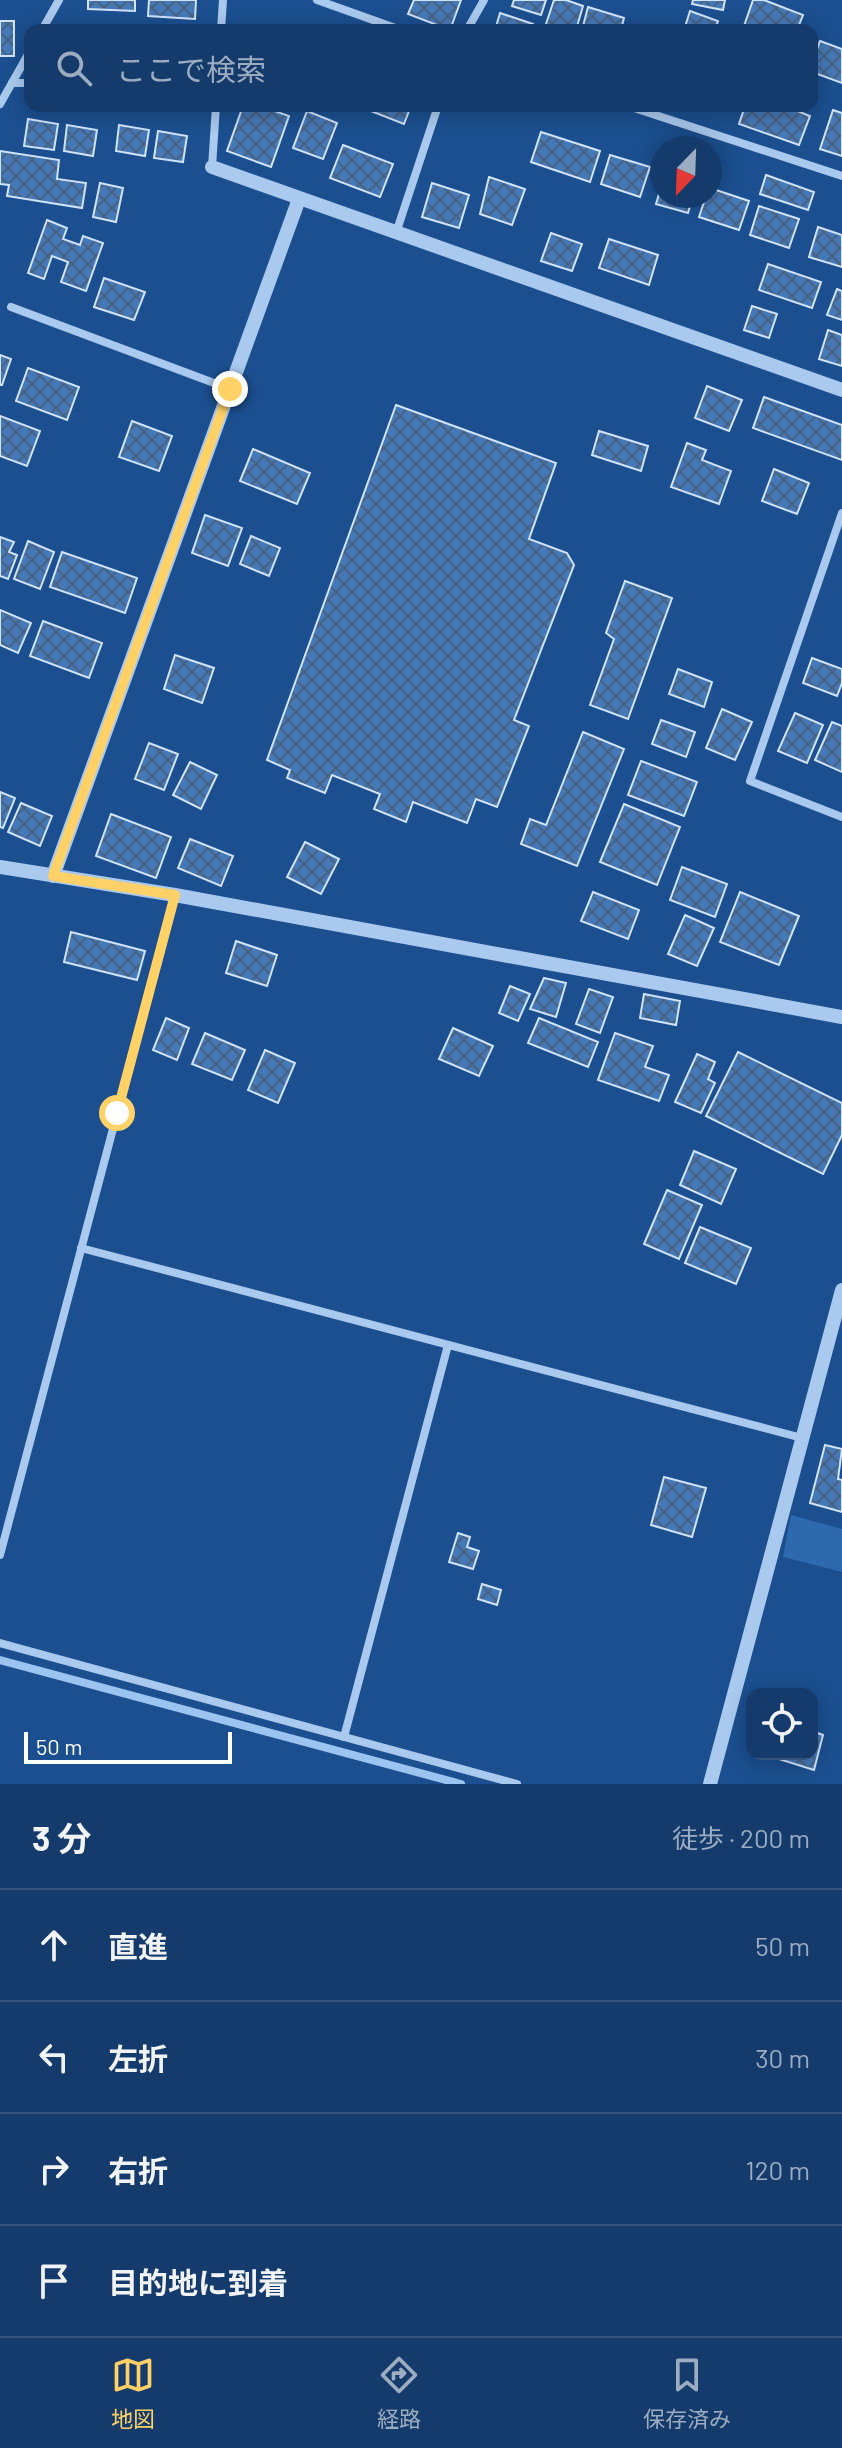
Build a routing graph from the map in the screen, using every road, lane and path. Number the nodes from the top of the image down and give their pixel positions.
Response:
1 (223, 0) edge
2 (317, 0) edge
3 (484, 0) edge
4 (54, 1) edge
5 (44, 24) edge
6 (221, 24) edge
7 (384, 24) edge
8 (470, 24) edge
9 (24, 62) edge
10 (12, 83) junction
11 (24, 83) edge
12 (0, 104) edge
13 (216, 112) edge
14 (436, 112) edge
15 (646, 112) edge
16 (212, 167) joint
17 (842, 176) edge
18 (299, 199) junction
19 (396, 233) junction
20 (11, 307) dead end
21 (230, 389) junction
22 (842, 390) edge
23 (842, 513) edge
24 (842, 817) edge
25 (0, 867) edge
26 (53, 876) junction
27 (175, 895) junction
28 (842, 1017) edge
29 (81, 1248) junction
30 (842, 1290) edge
31 (448, 1345) junction
32 (802, 1438) junction
33 (0, 1555) edge
34 (0, 1643) edge
35 (344, 1737) junction
36 (517, 1784) edge
37 (710, 1784) edge

1 - 6 street
2 - 7 street
3 - 8 street
4 - 5 street
9 - 10 street
10 - 11 street
10 - 12 street
13 - 16 street
14 - 19 street
15 - 17 street
16 - 18 street
18 - 19 street
18 - 21 street
19 - 22 street
20 - 21 street
21 - 26 street
23 - 24 street
25 - 26 street
26 - 27 street
27 - 28 street
27 - 29 street
29 - 31 street
29 - 33 street
30 - 32 street
31 - 32 street
31 - 35 street
32 - 37 street
34 - 35 street
35 - 36 street

